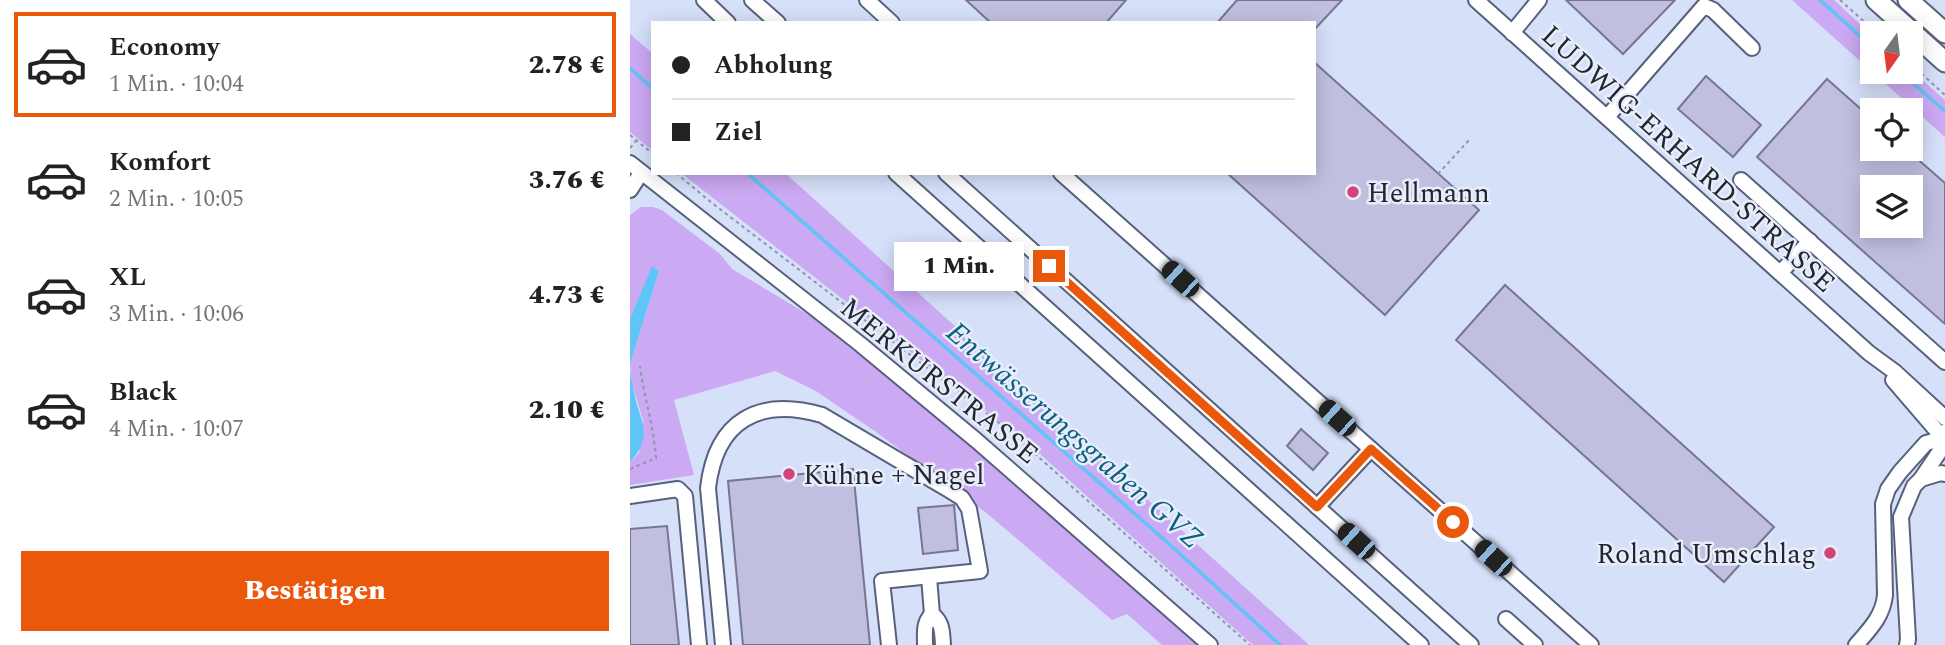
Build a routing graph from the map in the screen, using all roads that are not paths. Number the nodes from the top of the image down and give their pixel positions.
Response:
1 (704, 0) edge
2 (752, 0) edge
3 (867, 0) edge
4 (1476, 0) edge
5 (1539, 0) edge
6 (1876, 0) edge
7 (1908, 0) edge
8 (726, 21) edge
9 (776, 21) edge
10 (890, 21) edge
11 (1513, 33) junction
12 (1945, 33) edge
13 (1752, 48) dead end
14 (1945, 62) edge
15 (1607, 117) junction
16 (636, 168) edge
17 (898, 175) edge
18 (948, 175) edge
19 (1063, 175) edge
20 (1741, 180) dead end
21 (630, 190) edge
22 (1810, 241) junction
23 (1780, 273) junction
24 (1869, 353) junction
25 (1945, 362) edge
26 (1914, 405) junction
27 (1943, 416) edge
28 (1943, 442) edge
29 (1371, 449) junction
30 (1914, 455) junction
31 (1945, 474) edge
32 (1921, 479) junction
33 (630, 496) edge
34 (1317, 507) junction
35 (929, 578) junction
36 (932, 614) junction
37 (1506, 619) dead end
38 (699, 645) edge
39 (723, 645) edge
40 (889, 645) edge
41 (925, 645) edge
42 (943, 645) edge
43 (1210, 645) edge
44 (1421, 645) edge
45 (1471, 645) edge
46 (1535, 645) edge
47 (1591, 645) edge
48 (1856, 645) edge
49 (1907, 645) edge

1 - 8 street
2 - 9 street
3 - 10 street
4 - 11 street, LUDWIG-ERHARD-STRASSE
5 - 11 street
6 - 14 highway
7 - 12 highway
11 - 15 street, LUDWIG-ERHARD-STRASSE
13 - 15 street
15 - 23 street, LUDWIG-ERHARD-STRASSE
16 - 21 street
16 - 43 street, MERKURSTRASSE
17 - 44 street
18 - 34 street
19 - 29 street
20 - 22 street
22 - 23 street
22 - 25 street
23 - 24 street, LUDWIG-ERHARD-STRASSE
24 - 26 street, LUDWIG-ERHARD-STRASSE
24 - 27 street, LUDWIG-ERHARD-STRASSE
26 - 28 street, LUDWIG-ERHARD-STRASSE
26 - 30 street
27 - 28 street
28 - 30 street
28 - 32 street
29 - 34 street
29 - 47 street
30 - 48 street
31 - 32 street
32 - 49 street
33 - 38 street
34 - 45 street
35 - 36 street
35 - 39 street
35 - 40 street
36 - 41 street
36 - 42 street
37 - 46 street

